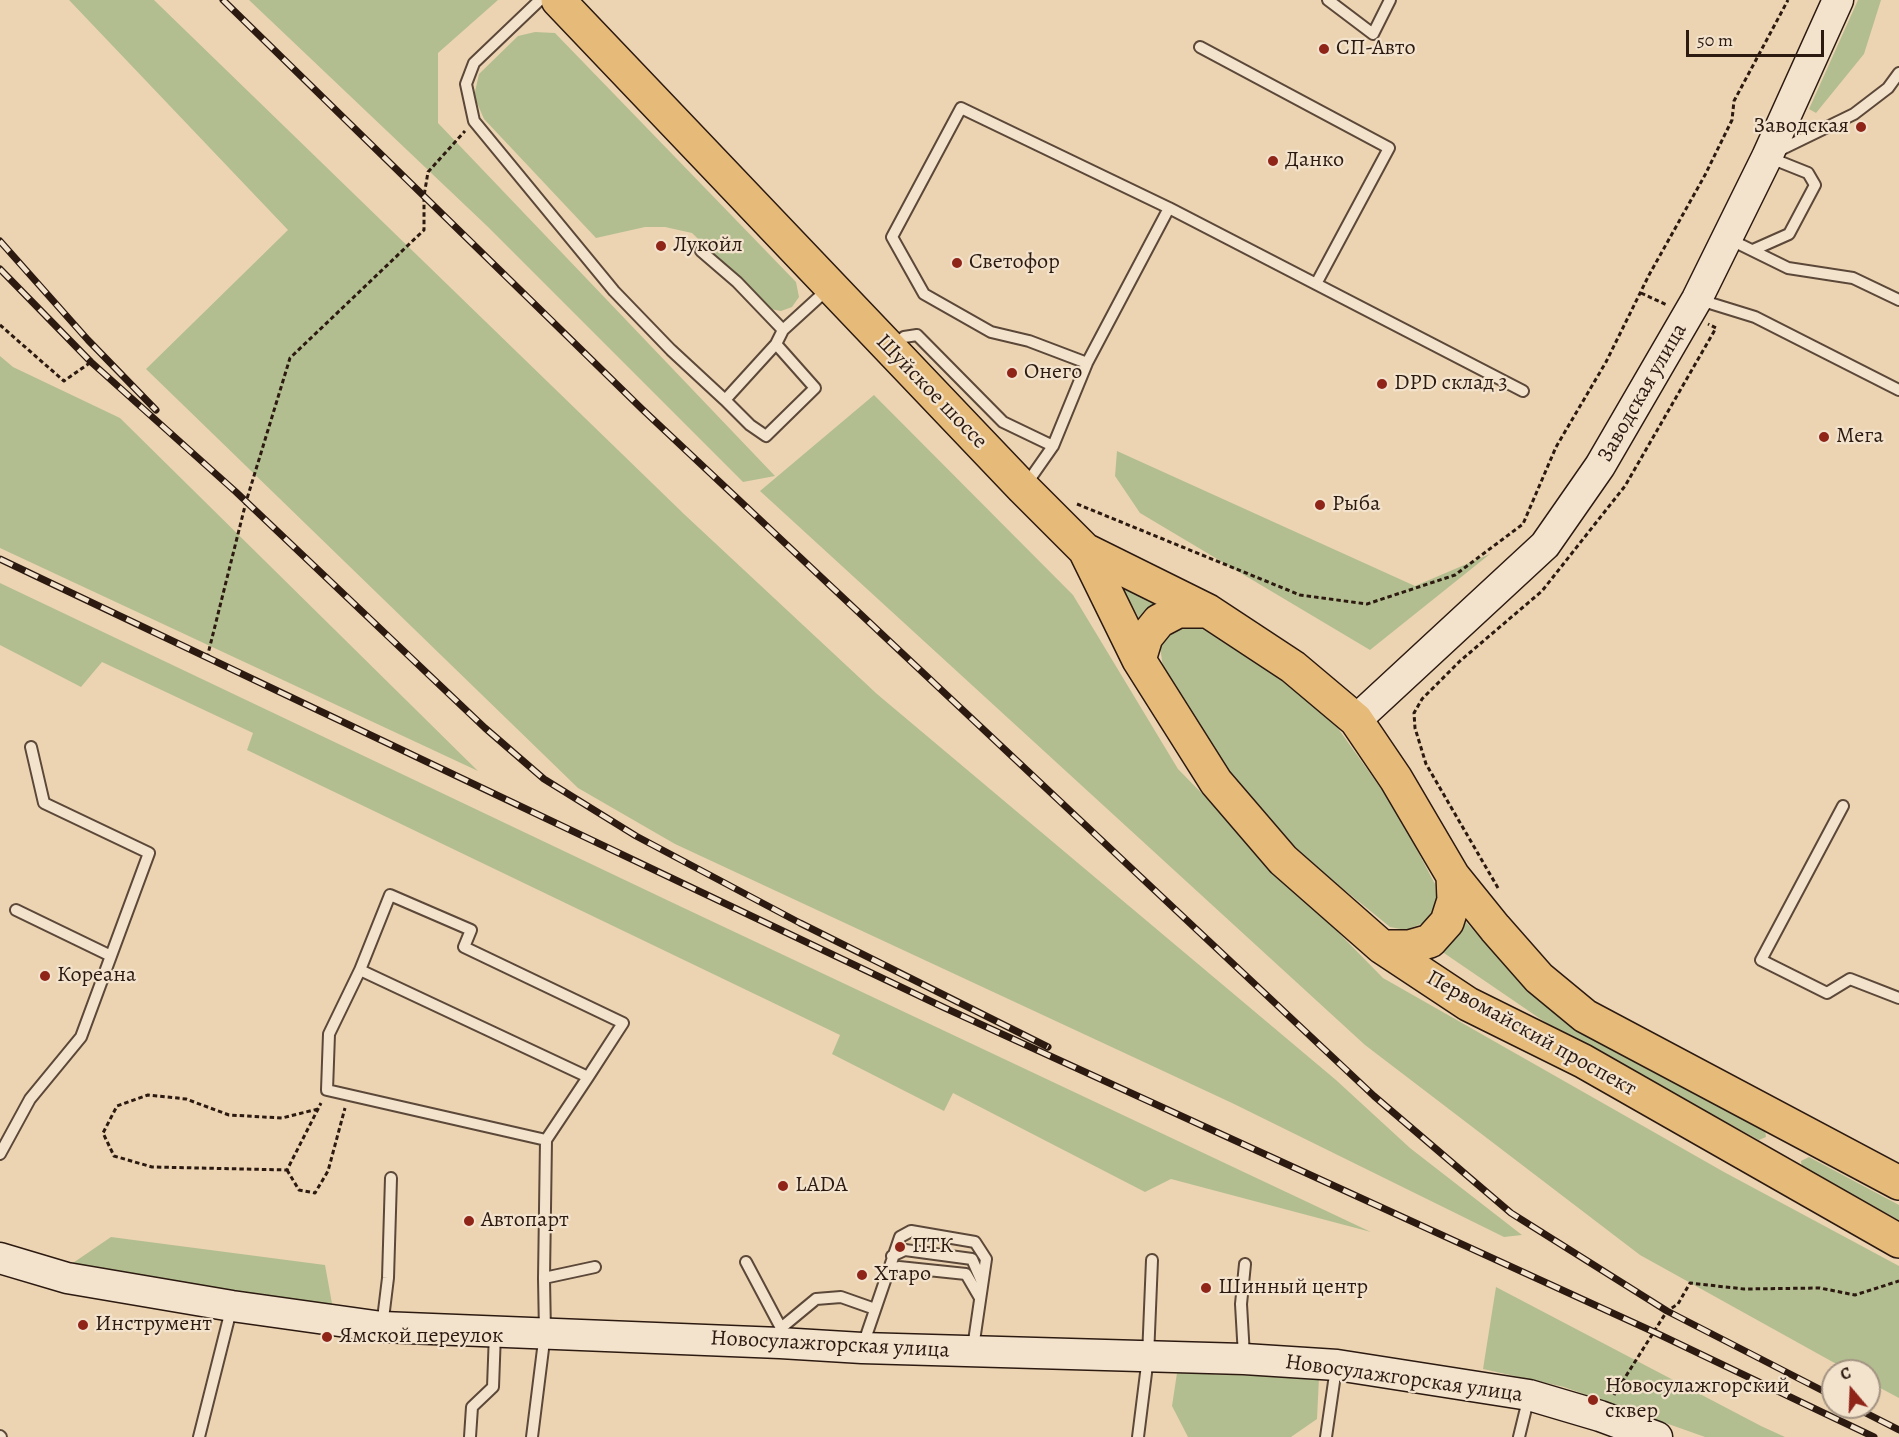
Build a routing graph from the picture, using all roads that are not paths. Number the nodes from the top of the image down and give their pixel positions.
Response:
1 (540, 0) edge
2 (558, 0) edge
3 (1328, 0) edge
4 (1390, 0) edge
5 (1838, 0) edge
6 (1200, 47) dead end
7 (1899, 73) edge
8 (1767, 157) junction
9 (1169, 208) junction
10 (1740, 244) junction
11 (701, 251) dead end
12 (1316, 284) junction
13 (830, 287) junction
14 (1697, 299) junction
15 (1899, 300) edge
16 (783, 330) junction
17 (776, 344) junction
18 (890, 349) junction
19 (1087, 363) junction
20 (1899, 390) edge
21 (1524, 391) dead end
22 (725, 400) junction
23 (1053, 446) junction
24 (1023, 488) junction
25 (1085, 550) junction
26 (1208, 611) junction
27 (1139, 660) junction
28 (1356, 720) junction
29 (31, 747) dead end
30 (1843, 806) dead end
31 (1453, 876) junction
32 (16, 910) dead end
33 (1382, 947) junction
34 (111, 956) junction
35 (360, 970) junction
36 (1899, 998) edge
37 (588, 1077) junction
38 (1794, 1128) junction
39 (546, 1140) junction
40 (0, 1154) edge
41 (1772, 1170) junction
42 (391, 1178) dead end
43 (1899, 1183) edge
44 (1899, 1241) edge
45 (892, 1256) junction
46 (0, 1258) edge
47 (1152, 1260) dead end
48 (746, 1262) dead end
49 (1245, 1264) dead end
50 (595, 1267) dead end
51 (886, 1274) junction
52 (544, 1278) junction
53 (984, 1285) junction
54 (980, 1298) junction
55 (232, 1306) junction
56 (875, 1309) junction
57 (382, 1327) junction
58 (495, 1333) junction
59 (545, 1333) junction
60 (780, 1335) junction
61 (862, 1348) junction
62 (973, 1351) junction
63 (1148, 1358) junction
64 (1244, 1359) junction
65 (1337, 1365) junction
66 (1529, 1395) junction
67 (199, 1437) edge
68 (470, 1437) edge
69 (532, 1437) edge
70 (1138, 1437) edge
71 (1326, 1437) edge
72 (1519, 1437) edge
73 (1657, 1437) edge

1 - 22 lane
2 - 13 main road, Шуйское шоссе
3 - 4 lane
5 - 8 main road, Заводская улица
6 - 12 lane
7 - 8 lane
8 - 10 main road, Заводская улица
8 - 10 lane
9 - 12 lane
9 - 19 lane
9 - 19 lane
10 - 14 main road, Заводская улица
10 - 15 lane
11 - 16 lane
12 - 21 lane
13 - 16 lane
13 - 18 main road, Шуйское шоссе
14 - 20 lane
14 - 28 main road, Заводская улица
16 - 17 lane
17 - 22 lane
17 - 22 lane
18 - 23 lane
18 - 24 main road, Шуйское шоссе
19 - 23 lane
23 - 24 lane
24 - 25 main road, Шуйское шоссе
25 - 26 main road, Шуйское шоссе
25 - 27 main road, Первомайский проспект
26 - 27 main road
26 - 28 main road, Шуйское шоссе
27 - 33 main road, Первомайский проспект
28 - 31 main road, Первомайский проспект
29 - 34 lane
30 - 36 lane
31 - 33 main road
31 - 38 main road, Первомайский проспект
32 - 34 lane
33 - 41 main road, Первомайский проспект
34 - 40 lane
35 - 37 lane
35 - 37 lane
35 - 39 lane
37 - 39 lane
38 - 41 main road
38 - 43 main road, Первомайский проспект
39 - 52 lane
41 - 44 main road, Первомайский проспект
42 - 57 lane
45 - 51 lane
45 - 53 lane
45 - 53 lane
46 - 55 main road, Новосулажгорская улица
47 - 63 lane
48 - 60 lane
49 - 64 lane
50 - 52 lane
51 - 54 lane
51 - 56 lane
52 - 59 lane
53 - 54 lane
54 - 62 lane
55 - 57 main road, Новосулажгорская улица
55 - 67 lane
56 - 60 lane
56 - 61 lane
57 - 58 main road, Новосулажгорская улица
58 - 59 main road, Новосулажгорская улица
58 - 68 lane
59 - 60 main road, Новосулажгорская улица
59 - 69 lane
60 - 61 main road, Новосулажгорская улица
61 - 62 main road, Новосулажгорская улица
62 - 63 main road, Новосулажгорская улица
63 - 64 main road, Новосулажгорская улица
63 - 70 lane
64 - 65 main road, Новосулажгорская улица
65 - 66 main road, Новосулажгорская улица
65 - 71 lane
66 - 72 lane
66 - 73 main road, Новосулажгорская улица

